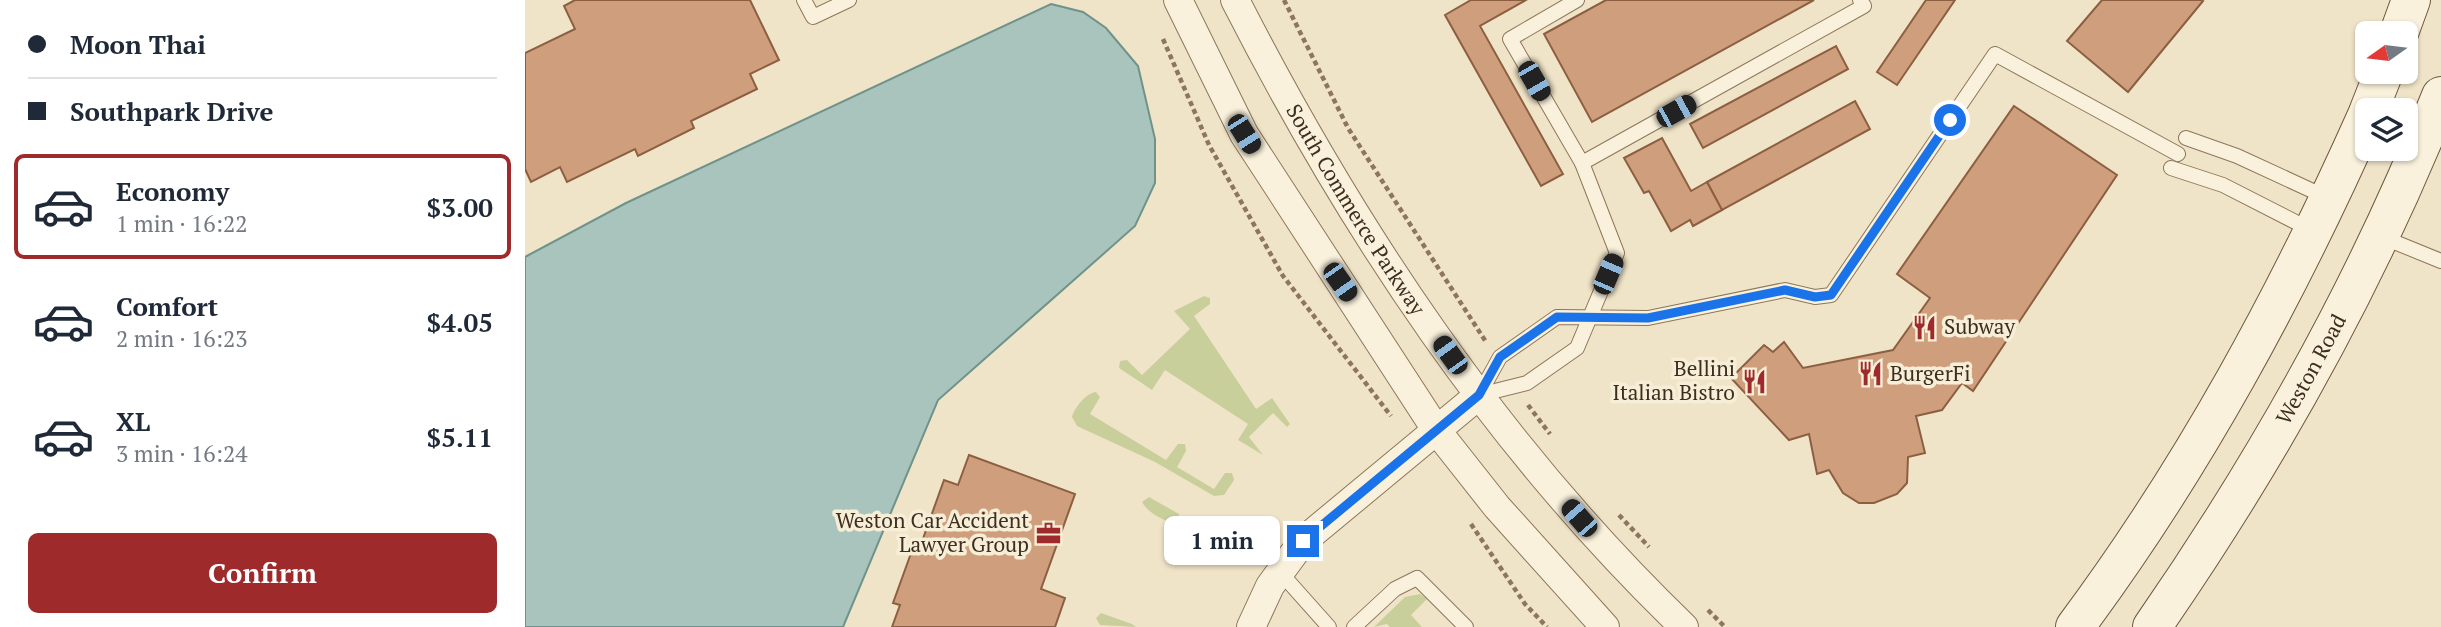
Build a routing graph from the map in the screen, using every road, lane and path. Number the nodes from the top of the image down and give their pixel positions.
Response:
1 (804, 0) edge
2 (849, 0) edge
3 (1178, 0) edge
4 (1235, 0) edge
5 (1284, 0) edge
6 (1577, 0) edge
7 (1860, 0) edge
8 (2411, 0) edge
9 (2403, 21) edge
10 (2441, 96) edge
11 (2186, 138) dead end
12 (2355, 140) edge
13 (2178, 154) dead end
14 (1582, 163) junction
15 (2171, 168) dead end
16 (2322, 215) junction
17 (2381, 236) junction
18 (2441, 261) edge
19 (1590, 316) junction
20 (1498, 360) junction
21 (1515, 386) junction
22 (1479, 395) junction
23 (1437, 431) junction
24 (1556, 443) dead end
25 (1613, 509) dead end
26 (1658, 557) dead end
27 (1280, 572) junction
28 (1700, 602) dead end
29 (1251, 627) edge
30 (1329, 627) edge
31 (1354, 627) edge
32 (1466, 627) edge
33 (1605, 627) edge
34 (1684, 627) edge
35 (1725, 627) edge
36 (2075, 627) edge
37 (2152, 627) edge

1 - 2 lane
3 - 23 street
4 - 22 street, South Commerce Parkway
5 - 20 path
6 - 14 lane
7 - 14 lane
8 - 9 main road
10 - 17 main road, Weston Road
11 - 16 lane
12 - 16 main road
13 - 19 lane
14 - 19 lane
15 - 16 lane
16 - 36 main road
17 - 18 lane
17 - 37 main road, Weston Road
19 - 20 lane
19 - 21 lane
20 - 22 lane
21 - 22 lane
21 - 24 path
22 - 23 street
22 - 34 street, South Commerce Parkway
23 - 27 street
23 - 33 street
25 - 26 path
27 - 29 street
27 - 30 lane
28 - 35 path
31 - 32 lane

